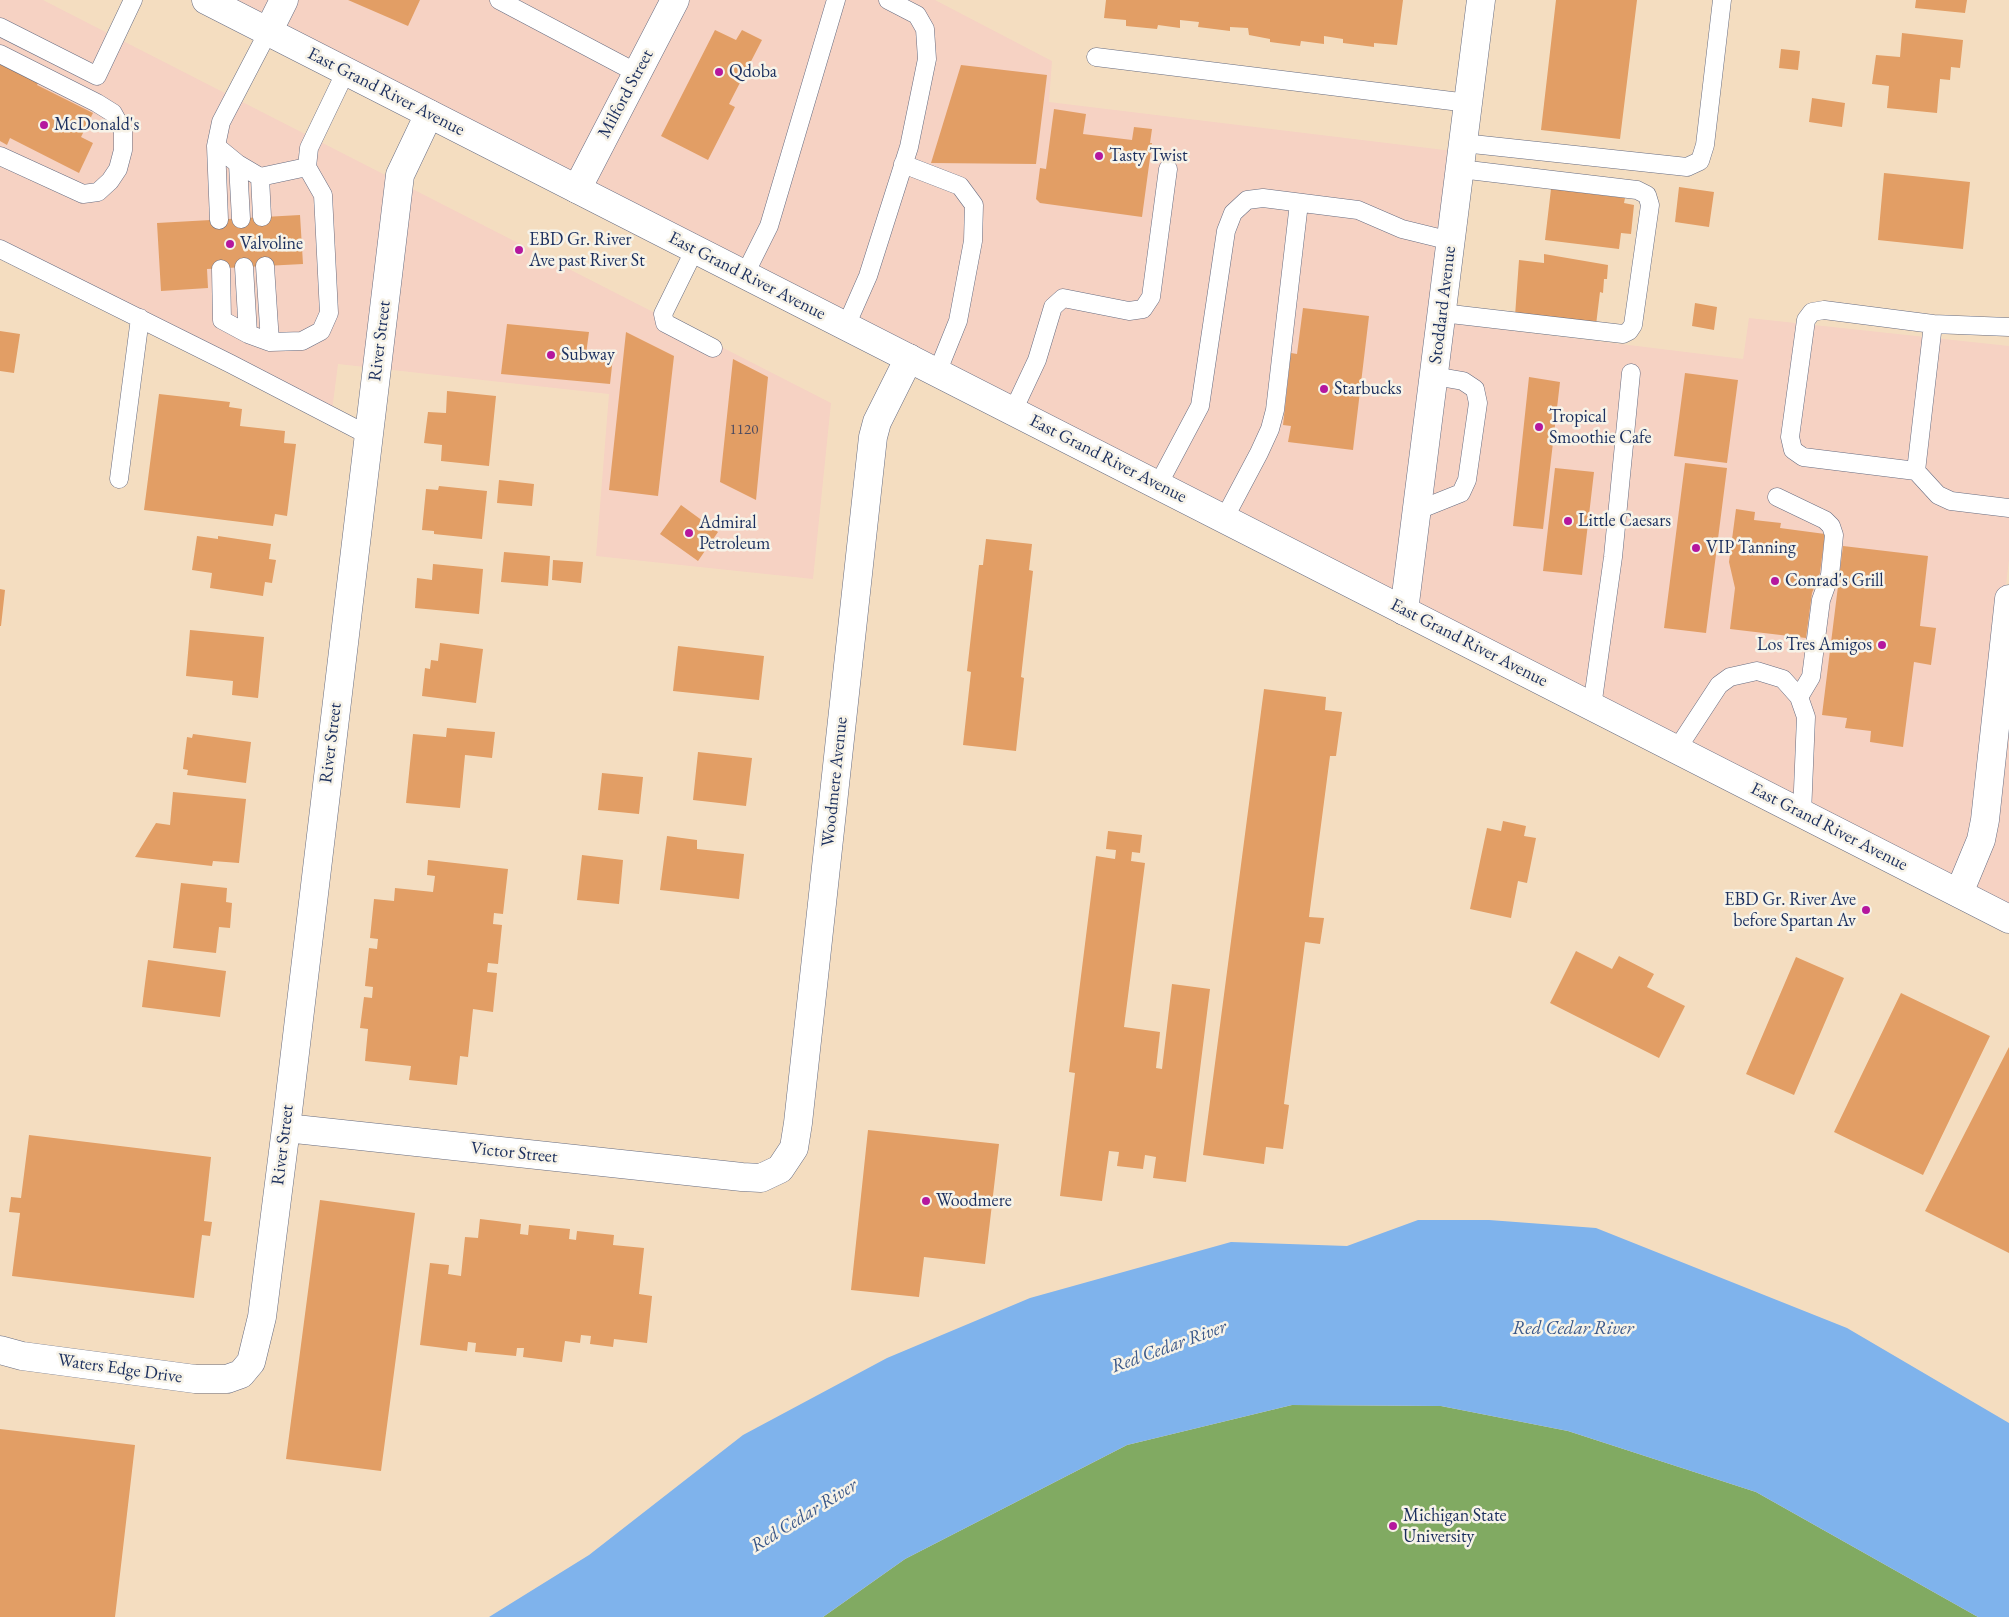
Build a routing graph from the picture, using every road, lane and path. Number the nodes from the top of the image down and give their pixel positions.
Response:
1 (133, 0) edge
2 (206, 0) edge
3 (284, 0) edge
4 (499, 0) edge
5 (675, 0) edge
6 (836, 0) edge
7 (888, 0) edge
8 (1481, 0) edge
9 (1722, 0) edge
10 (0, 27) edge
11 (268, 32) junction
12 (0, 54) edge
13 (1096, 57) dead end
14 (346, 71) junction
15 (637, 73) junction
16 (1468, 103) junction
17 (430, 114) junction
18 (216, 146) junction
19 (0, 156) edge
20 (1462, 156) junction
21 (238, 164) junction
22 (903, 164) junction
23 (307, 166) junction
24 (1168, 169) dead end
25 (260, 176) junction
26 (577, 189) junction
27 (1299, 203) junction
28 (262, 217) dead end
29 (241, 219) dead end
30 (219, 220) dead end
31 (1451, 241) junction
32 (0, 249) edge
33 (695, 249) junction
34 (265, 266) dead end
35 (244, 267) dead end
36 (221, 269) dead end
37 (745, 274) junction
38 (1442, 314) junction
39 (140, 318) junction
40 (1933, 324) junction
41 (846, 326) junction
42 (2009, 327) edge
43 (248, 334) junction
44 (270, 342) junction
45 (713, 348) dead end
46 (909, 358) junction
47 (937, 372) junction
48 (1631, 373) dead end
49 (1434, 376) junction
50 (1013, 411) junction
51 (368, 435) junction
52 (1916, 471) junction
53 (119, 479) dead end
54 (1158, 485) junction
55 (1777, 497) dead end
56 (2009, 508) edge
57 (1416, 511) junction
58 (1224, 519) junction
59 (2009, 599) edge
60 (1404, 611) junction
61 (2006, 645) edge
62 (1799, 697) junction
63 (1592, 707) junction
64 (1677, 749) junction
65 (1802, 814) junction
66 (1959, 893) junction
67 (2009, 919) edge
68 (286, 1128) junction
69 (742, 1177) joint
70 (0, 1350) edge
71 (241, 1374) joint

1 - 10 lane
2 - 11 street, East Grand River Avenue
3 - 11 street
4 - 15 lane
5 - 15 street, Milford Street
6 - 37 lane
7 - 22 lane
8 - 16 street, Stoddard Avenue
9 - 20 lane
11 - 14 street, East Grand River Avenue
11 - 18 lane
12 - 19 lane
13 - 16 lane
14 - 17 street, East Grand River Avenue
14 - 23 lane
15 - 26 street, Milford Street
16 - 20 street, Stoddard Avenue
17 - 26 street, East Grand River Avenue
17 - 51 street, River Street
18 - 21 lane
18 - 30 lane
20 - 31 street, Stoddard Avenue
20 - 38 lane
21 - 25 lane
21 - 29 lane
22 - 41 lane
22 - 47 lane
23 - 25 lane
23 - 44 lane
24 - 50 lane
25 - 28 lane
26 - 33 street, East Grand River Avenue
27 - 31 lane
27 - 54 lane
27 - 58 lane
31 - 38 street, Stoddard Avenue
32 - 39 lane
33 - 37 street, East Grand River Avenue
33 - 45 lane
34 - 44 lane
35 - 43 lane
36 - 43 lane
37 - 41 street, East Grand River Avenue
38 - 49 street, Stoddard Avenue
39 - 51 lane
39 - 53 lane
40 - 42 lane
40 - 52 lane
40 - 52 lane
41 - 46 street, East Grand River Avenue
43 - 44 lane
46 - 47 street, East Grand River Avenue
46 - 69 street, Woodmere Avenue
47 - 50 street, East Grand River Avenue
48 - 63 lane
49 - 57 street, Stoddard Avenue
49 - 57 lane
50 - 54 street, East Grand River Avenue
51 - 68 street, River Street
52 - 56 lane
54 - 58 street, East Grand River Avenue
55 - 62 lane
57 - 60 street, Stoddard Avenue
58 - 60 street, East Grand River Avenue
59 - 61 street
60 - 63 street, East Grand River Avenue
61 - 66 street
62 - 64 lane
62 - 65 lane
63 - 64 street, East Grand River Avenue
64 - 65 street, East Grand River Avenue
65 - 66 street, East Grand River Avenue
66 - 67 street, East Grand River Avenue
68 - 69 street, Victor Street
68 - 71 street, River Street
70 - 71 street, Waters Edge Drive

